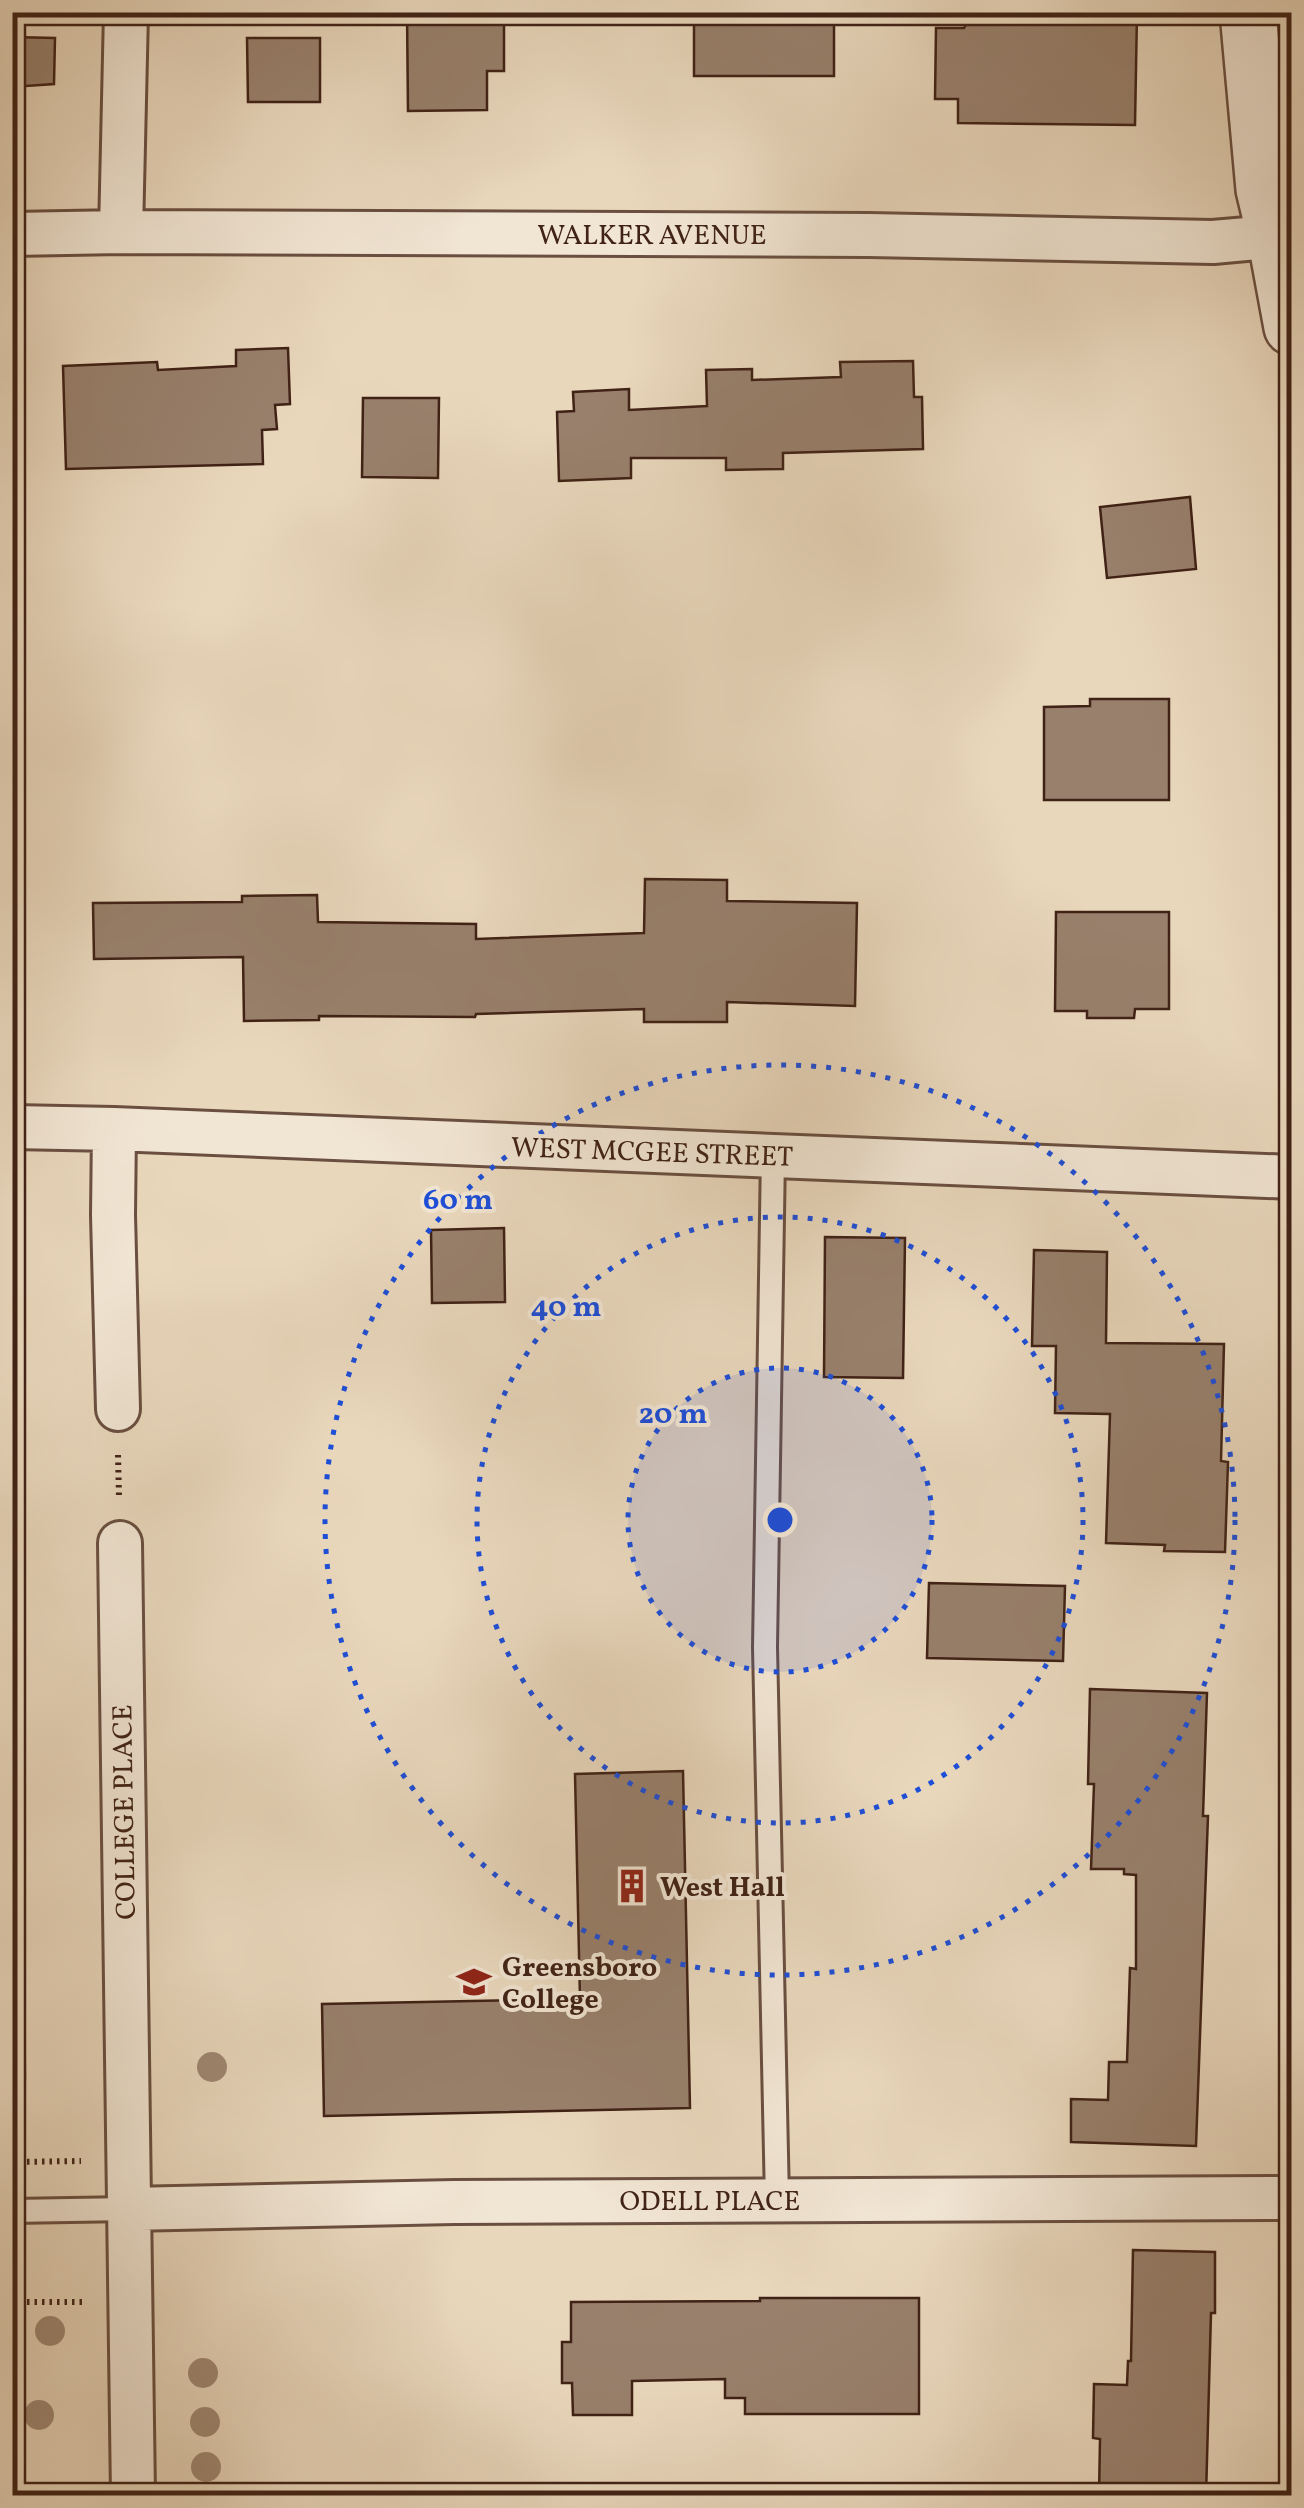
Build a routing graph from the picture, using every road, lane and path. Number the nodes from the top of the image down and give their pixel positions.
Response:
1 (126, 12) edge
2 (1248, 12) edge
3 (121, 232) junction
4 (12, 234) edge
5 (1283, 235) edge
6 (1292, 327) edge
7 (12, 1126) edge
8 (114, 1128) junction
9 (772, 1156) junction
10 (1292, 1177) edge
11 (118, 1409) joint
12 (120, 1543) joint
13 (89, 2161) dead end
14 (12, 2162) edge
15 (1292, 2198) edge
16 (777, 2200) junction
17 (128, 2209) junction
18 (12, 2211) edge
19 (12, 2302) edge
20 (90, 2302) dead end
21 (133, 2496) edge

1 - 3 street
2 - 5 street
3 - 4 street, WALKER AVENUE
3 - 5 street, WALKER AVENUE
5 - 6 street
7 - 8 street, WEST MCGEE STREET
8 - 9 street, WEST MCGEE STREET
8 - 11 street
9 - 10 street, WEST MCGEE STREET
9 - 16 lane
11 - 12 path
12 - 17 street, COLLEGE PLACE
13 - 14 path
15 - 16 street, ODELL PLACE
16 - 17 street, ODELL PLACE
17 - 18 lane
17 - 21 street, COLLEGE PLACE
19 - 20 path

